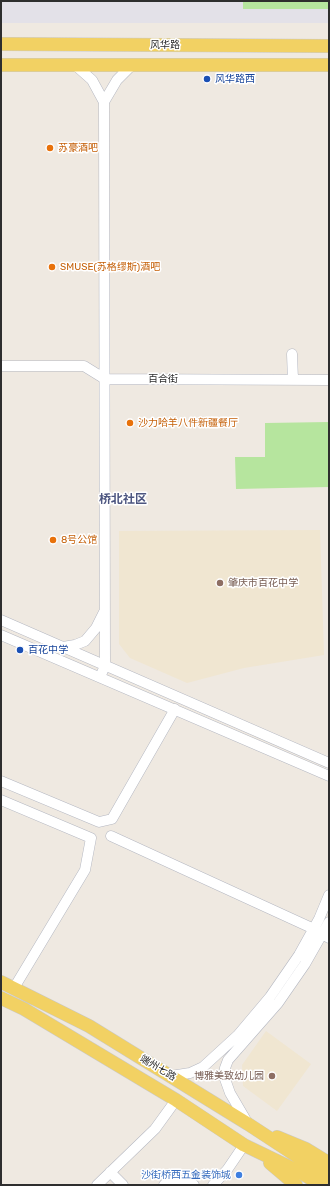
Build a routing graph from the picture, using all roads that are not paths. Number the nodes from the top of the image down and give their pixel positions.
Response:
1 (1, 44) edge
2 (329, 46) edge
3 (1, 65) edge
4 (75, 65) junction
5 (132, 65) junction
6 (329, 65) edge
7 (104, 102) junction
8 (292, 354) dead end
9 (1, 366) edge
10 (105, 379) junction
11 (293, 380) junction
12 (329, 380) edge
13 (105, 610) junction
14 (1, 620) edge
15 (1, 635) edge
16 (62, 647) junction
17 (105, 666) junction
18 (100, 677) junction
19 (176, 710) junction
20 (329, 763) edge
21 (329, 776) edge
22 (1, 781) edge
23 (1, 800) edge
24 (111, 836) dead end
25 (329, 895) edge
26 (329, 922) edge
27 (322, 934) edge
28 (1, 982) edge
29 (14, 988) junction
30 (1, 998) edge
31 (171, 1076) junction
32 (176, 1100) junction
33 (248, 1124) junction
34 (250, 1148) junction
35 (329, 1163) edge
36 (110, 1172) junction
37 (329, 1177) edge
38 (97, 1185) edge
39 (123, 1185) edge
40 (164, 1185) edge
41 (194, 1185) edge
42 (213, 1185) edge
43 (296, 1185) edge
44 (321, 1185) edge

1 - 2 main road, 风华路
3 - 4 main road, 风华路
4 - 5 main road, 风华路
4 - 7 street
5 - 6 main road, 风华路
5 - 7 street
7 - 10 street
8 - 11 street
9 - 10 street
10 - 11 street, 百合街
10 - 13 street
11 - 12 street, 百合街
13 - 16 street
13 - 17 street
14 - 16 street
15 - 18 street
16 - 17 street
17 - 18 street
17 - 20 street
18 - 19 street
19 - 21 street
19 - 22 street
23 - 29 street
24 - 27 street
25 - 27 street
26 - 27 street
27 - 31 street
27 - 33 street
28 - 29 main road, 端州七路
29 - 31 main road, 端州七路
30 - 32 main road, 端州七路
31 - 33 main road, 端州七路
32 - 34 main road, 端州七路
32 - 36 street
33 - 35 main road
33 - 37 main road, 端州七路
34 - 42 street
34 - 43 main road
34 - 44 main road, 端州七路
36 - 38 street
36 - 39 street
40 - 41 street

